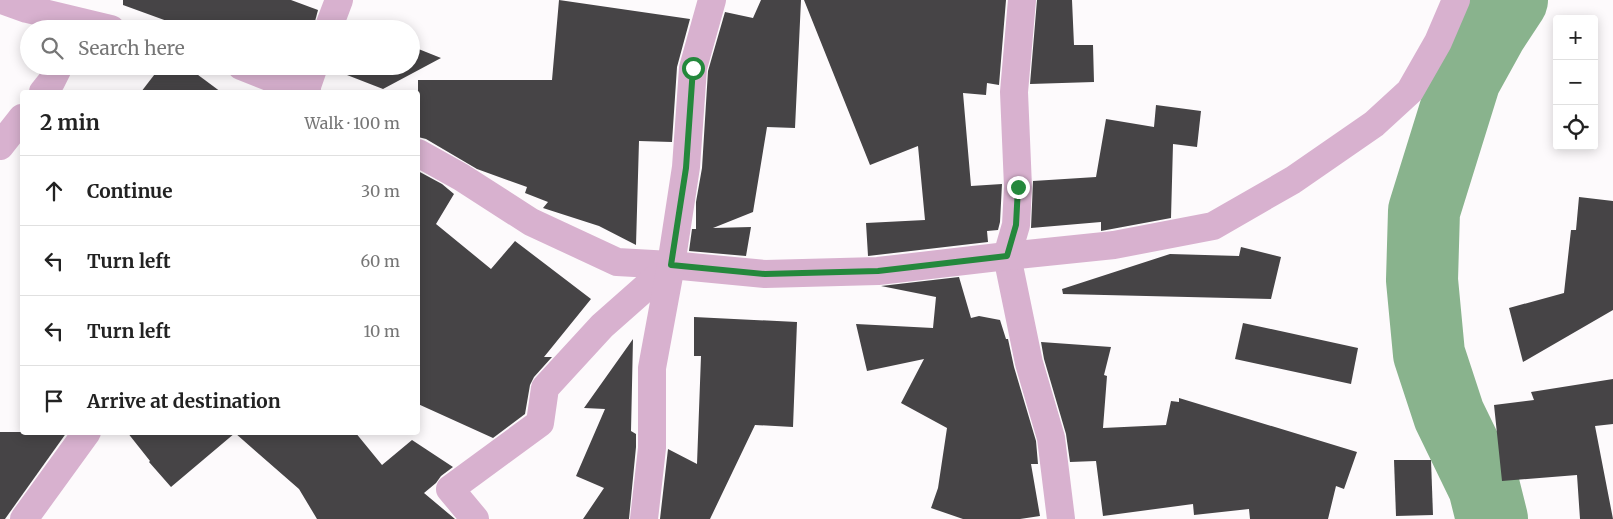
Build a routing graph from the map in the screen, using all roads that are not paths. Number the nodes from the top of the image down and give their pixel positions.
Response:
1 (338, 0) edge
2 (712, 0) edge
3 (1022, 0) edge
4 (1456, 0) edge
5 (17, 3) edge
6 (66, 20) edge
7 (331, 20) edge
8 (54, 75) edge
9 (264, 75) edge
10 (311, 75) edge
11 (44, 90) edge
12 (301, 90) edge
13 (307, 90) edge
14 (20, 121) edge
15 (0, 146) edge
16 (420, 154) edge
17 (1007, 256) junction
18 (671, 265) junction
19 (85, 435) edge
20 (24, 519) edge
21 (475, 519) edge
22 (644, 519) edge
23 (1061, 519) edge

1 - 7 street
2 - 18 street
3 - 17 street
4 - 17 street
5 - 6 street
8 - 11 street
9 - 12 street
10 - 13 street
14 - 15 street
16 - 18 street
17 - 18 street
17 - 23 street
18 - 21 street
18 - 22 street
19 - 20 street

